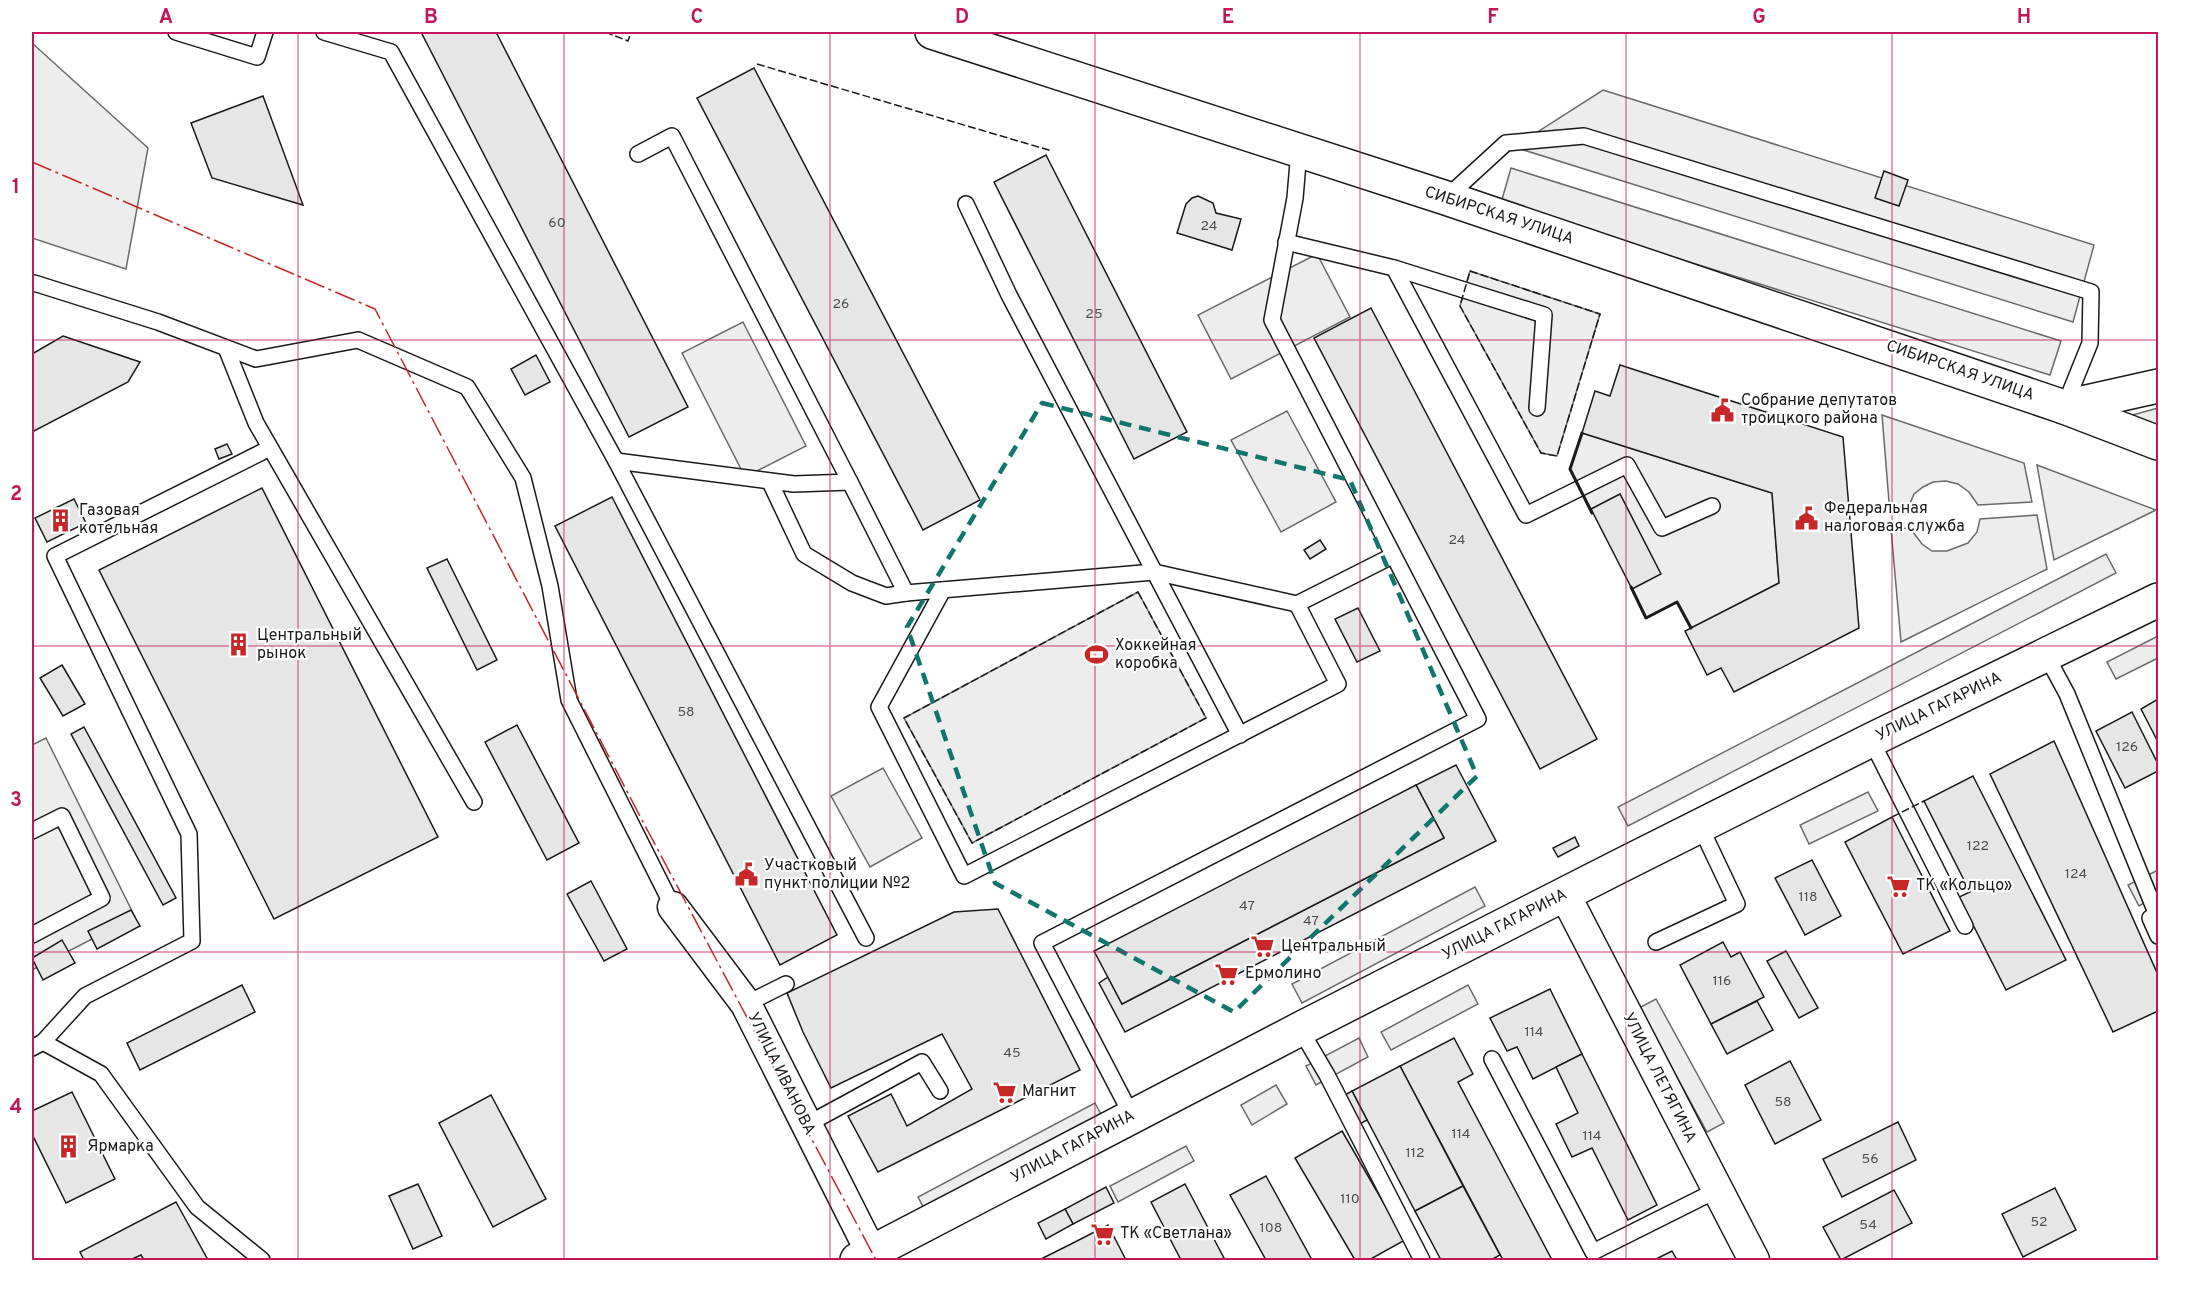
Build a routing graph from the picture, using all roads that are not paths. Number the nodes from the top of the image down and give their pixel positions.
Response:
1 (176, 32) edge
2 (266, 32) edge
3 (324, 32) edge
4 (932, 32) edge
5 (1299, 152) junction
6 (638, 154) dead end
7 (1446, 198) junction
8 (966, 204) dead end
9 (1286, 242) junction
10 (1394, 268) junction
11 (32, 284) edge
12 (226, 348) junction
13 (2158, 386) edge
14 (2064, 407) junction
15 (1537, 408) dead end
16 (2116, 428) junction
17 (2158, 443) edge
18 (270, 448) junction
19 (616, 461) junction
20 (2158, 465) edge
21 (770, 482) junction
22 (850, 482) junction
23 (1712, 506) dead end
24 (1392, 556) junction
25 (1154, 572) junction
26 (943, 590) junction
27 (906, 593) junction
28 (2158, 600) edge
29 (1297, 604) junction
30 (2046, 655) junction
31 (1240, 735) junction
32 (1871, 740) junction
33 (474, 802) dead end
34 (1700, 826) junction
35 (32, 831) edge
36 (1565, 895) junction
37 (673, 907) joint
38 (2158, 914) edge
39 (1965, 926) dead end
40 (32, 935) edge
41 (2158, 936) edge
42 (866, 938) dead end
43 (1656, 942) dead end
44 (786, 984) dead end
45 (746, 1004) junction
46 (1300, 1029) junction
47 (37, 1045) edge
48 (1492, 1059) dead end
49 (940, 1091) dead end
50 (1132, 1116) junction
51 (806, 1125) junction
52 (1717, 1190) junction
53 (879, 1254) edge
54 (262, 1260) edge
55 (1422, 1260) edge
56 (1754, 1260) edge

1 - 2 lane
3 - 19 lane
4 - 5 street, СИБИРСКАЯ УЛИЦА
5 - 7 street, СИБИРСКАЯ УЛИЦА
5 - 9 lane
6 - 22 lane
7 - 14 street, СИБИРСКАЯ УЛИЦА
7 - 14 lane
8 - 25 lane
9 - 10 lane
9 - 24 lane
10 - 15 lane
10 - 23 lane
11 - 12 lane
12 - 18 lane
12 - 37 lane
13 - 14 street
14 - 16 street, СИБИРСКАЯ УЛИЦА
16 - 17 street, СИБИРСКАЯ УЛИЦА
16 - 20 street, СИБИРСКАЯ УЛИЦА
18 - 33 lane
18 - 47 lane
19 - 21 lane
19 - 42 lane
21 - 22 lane
21 - 27 lane
22 - 27 lane
24 - 29 lane
24 - 50 lane
25 - 26 lane
25 - 29 lane
25 - 31 lane
26 - 27 lane
26 - 31 lane
28 - 30 street, УЛИЦА ГАГАРИНА
29 - 31 lane
30 - 32 street, УЛИЦА ГАГАРИНА
30 - 38 lane
32 - 34 street, УЛИЦА ГАГАРИНА
32 - 39 lane
34 - 36 street, УЛИЦА ГАГАРИНА
34 - 43 lane
35 - 40 lane
36 - 46 street, УЛИЦА ГАГАРИНА
36 - 52 street, УЛИЦА ЛЕТЯГИНА
37 - 45 street, УЛИЦА ИВАНОВА
38 - 41 lane
44 - 45 lane
45 - 51 street, УЛИЦА ИВАНОВА
46 - 50 street, УЛИЦА ГАГАРИНА
46 - 55 lane
47 - 54 lane
48 - 52 lane
49 - 51 lane
50 - 53 street, УЛИЦА ГАГАРИНА
51 - 53 street, УЛИЦА ИВАНОВА
52 - 56 street, УЛИЦА ЛЕТЯГИНА

